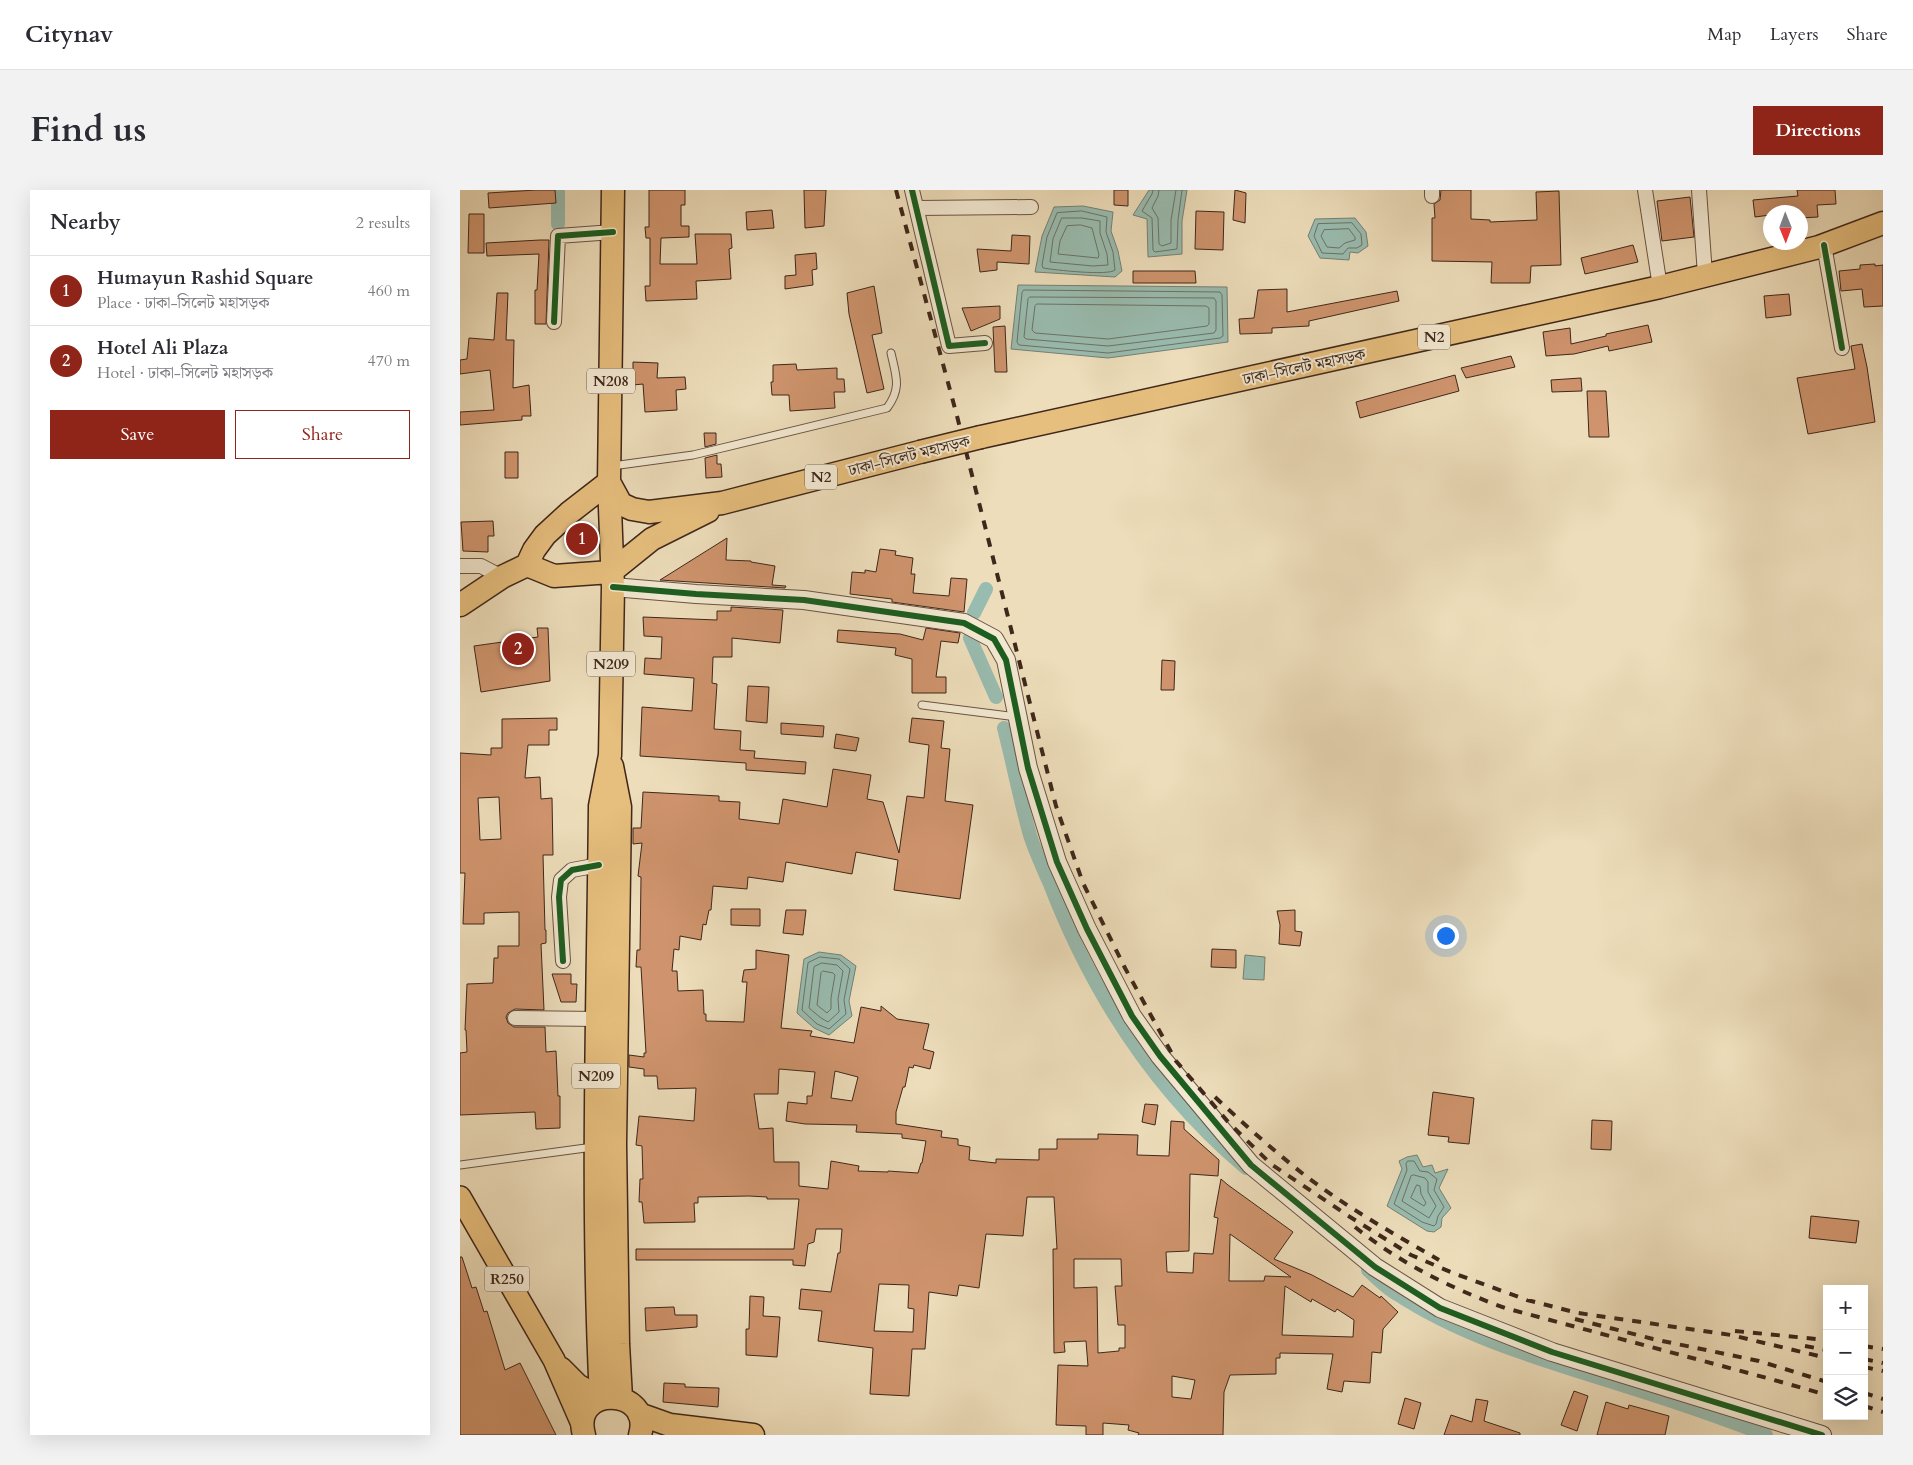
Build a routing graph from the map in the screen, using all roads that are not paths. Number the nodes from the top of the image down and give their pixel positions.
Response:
1 (613, 190) edge
2 (912, 190) edge
3 (1645, 190) edge
4 (1699, 190) edge
5 (1031, 207) dead end
6 (917, 208) junction
7 (1883, 223) edge
8 (614, 232) junction
9 (1824, 245) junction
10 (1705, 275) junction
11 (1660, 287) junction
12 (554, 322) dead end
13 (985, 343) dead end
14 (1842, 348) dead end
15 (892, 353) dead end
16 (609, 474) junction
17 (722, 503) junction
18 (527, 565) junction
19 (460, 566) edge
20 (502, 577) junction
21 (612, 580) junction
22 (460, 605) edge
23 (922, 705) dead end
24 (1018, 717) junction
25 (610, 755) junction
26 (599, 866) junction
27 (563, 961) dead end
28 (515, 1018) dead end
29 (597, 1019) junction
30 (596, 1146) junction
31 (460, 1165) edge
32 (460, 1197) edge
33 (599, 1353) junction
34 (554, 1360) junction
35 (611, 1398) junction
36 (639, 1424) edge
37 (583, 1430) edge
38 (753, 1435) edge
39 (1822, 1435) edge

1 - 8 highway, N208
2 - 6 street
3 - 11 street
4 - 10 street
5 - 6 street
6 - 13 street
7 - 9 highway, ঢাকা-সিলেট মহাসড়ক / N2
8 - 12 street
8 - 16 highway, N208
9 - 10 highway, ঢাকা-সিলেট মহাসড়ক / N2
9 - 14 street
10 - 11 highway, ঢাকা-সিলেট মহাসড়ক / N2
11 - 17 highway, ঢাকা-সিলেট মহাসড়ক / N2, bridge
15 - 16 lane
16 - 17 highway, ঢাকা-সিলেট মহাসড়ক / N2
16 - 18 highway
16 - 21 highway, N208
17 - 21 highway, ঢাকা-সিলেট মহাসড়ক / N2
18 - 20 highway
18 - 21 highway
19 - 20 street
20 - 22 highway
21 - 24 street
21 - 25 highway, N209
23 - 24 lane
24 - 39 street
25 - 26 highway, N209
25 - 35 highway, N209
26 - 27 street
26 - 29 highway, N209
28 - 29 street
29 - 30 highway, N209
30 - 31 lane
30 - 33 highway, N209
32 - 34 main road, R250
33 - 34 main road
33 - 35 highway, N209
34 - 35 main road, R250
34 - 37 main road, R250
35 - 36 highway
35 - 37 highway
36 - 38 highway

